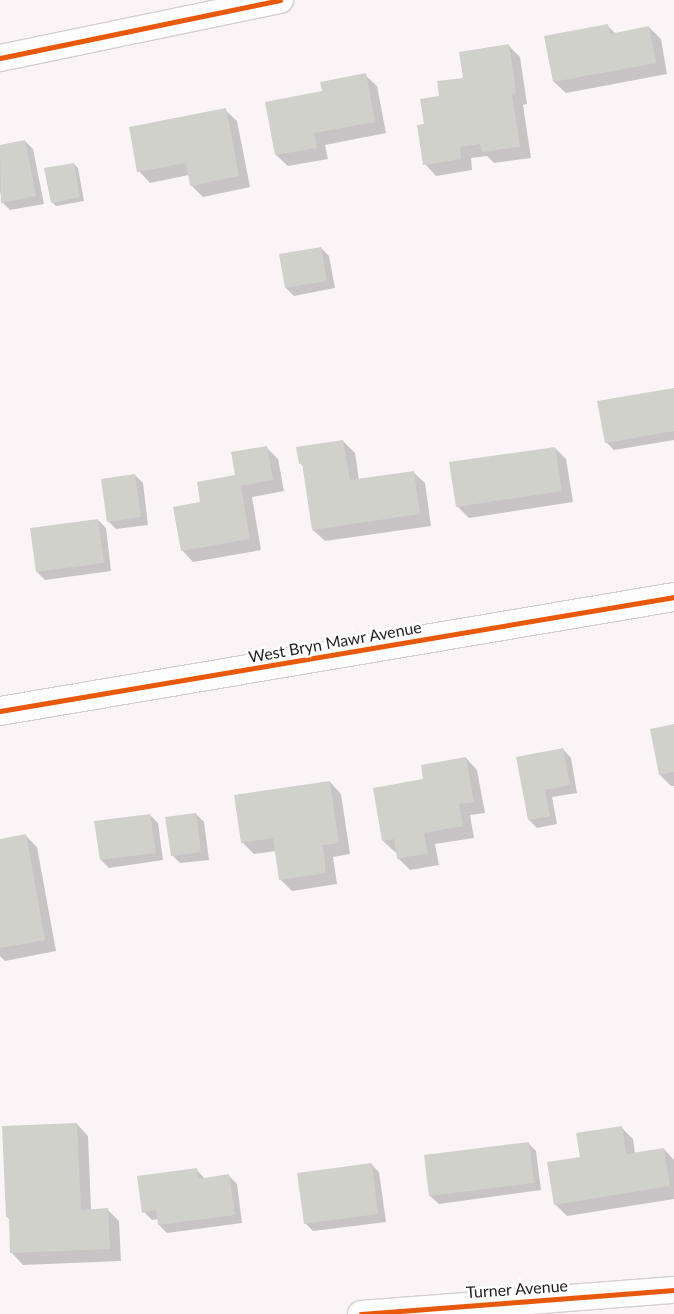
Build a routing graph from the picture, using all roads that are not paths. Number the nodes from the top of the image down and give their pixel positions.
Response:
1 (280, 0) edge
2 (0, 58) edge
3 (674, 597) edge
4 (0, 711) edge
5 (674, 1290) edge
6 (361, 1314) edge

1 - 2 street
3 - 4 street, West Bryn Mawr Avenue
5 - 6 street, Turner Avenue

